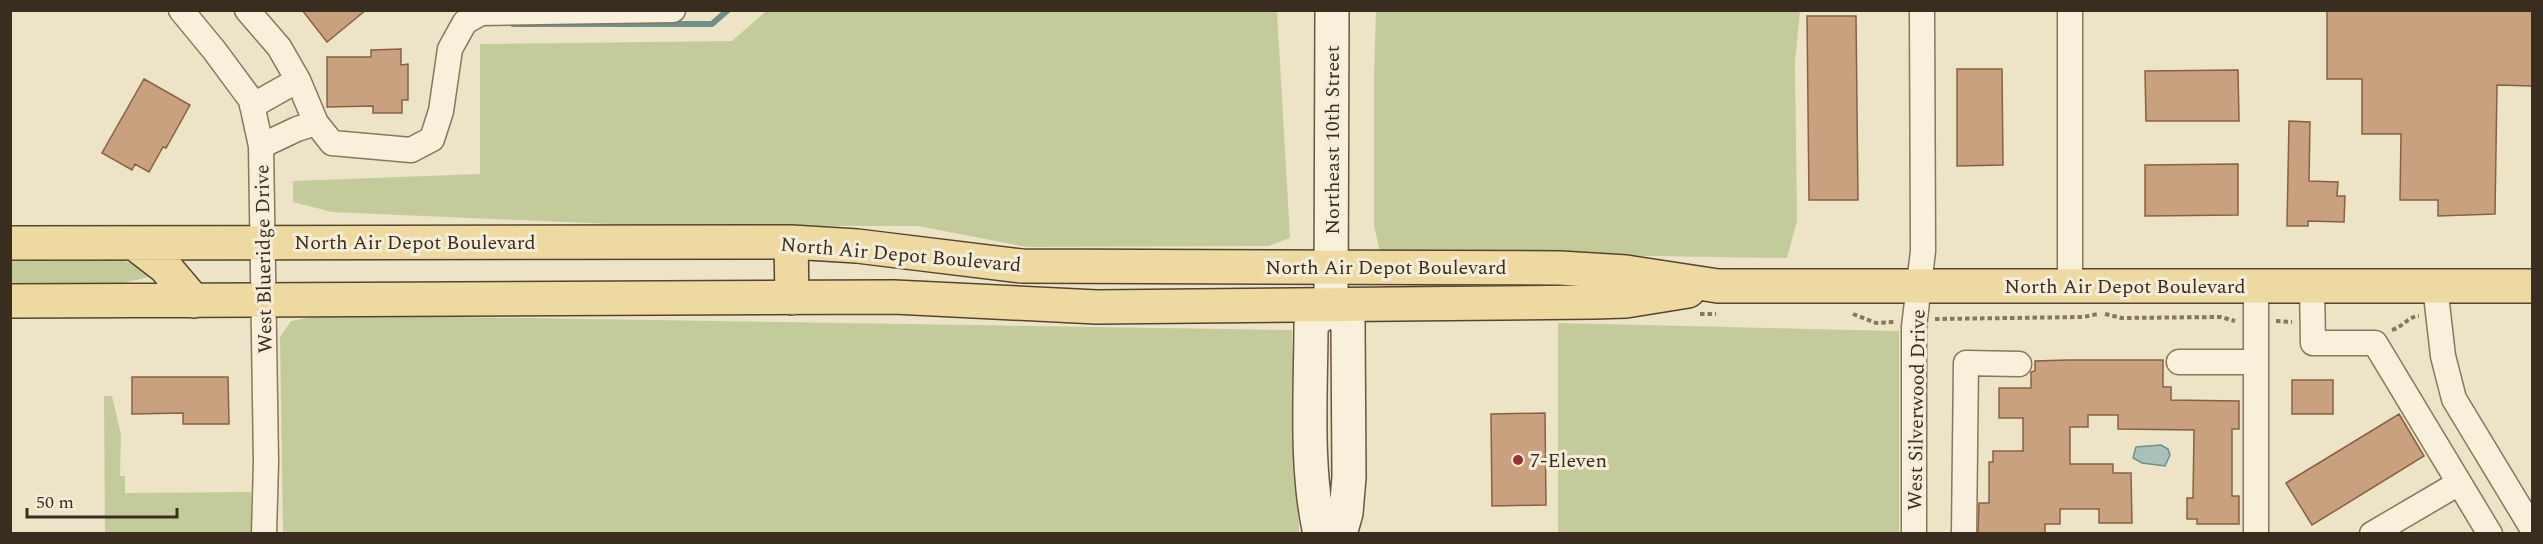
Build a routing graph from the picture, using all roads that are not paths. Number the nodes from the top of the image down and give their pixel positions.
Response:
1 (180, 10) edge
2 (247, 10) edge
3 (673, 10) edge
4 (1332, 10) edge
5 (1922, 10) edge
6 (2070, 10) edge
7 (524, 11) edge
8 (590, 11) edge
9 (298, 80) junction
10 (252, 106) junction
11 (316, 123) junction
12 (261, 146) junction
13 (262, 242) junction
14 (791, 242) junction
15 (10, 243) edge
16 (134, 243) junction
17 (1332, 266) junction
18 (2070, 286) junction
19 (2256, 286) junction
20 (2312, 286) junction
21 (2532, 286) edge
22 (1919, 287) junction
23 (792, 298) junction
24 (262, 299) junction
25 (1722, 300) junction
26 (10, 301) edge
27 (194, 301) junction
28 (2437, 301) junction
29 (1331, 306) junction
30 (2179, 362) dead end
31 (2256, 362) junction
32 (2019, 364) dead end
33 (2460, 483) junction
34 (2532, 528) edge
35 (264, 534) edge
36 (1320, 534) edge
37 (1340, 534) edge
38 (1914, 534) edge
39 (1964, 534) edge
40 (2256, 534) edge
41 (2372, 534) edge
42 (2490, 534) edge

1 - 10 street, West Blueridge Drive
2 - 9 street
3 - 8 street
4 - 17 main road, Northeast 10th Street
5 - 22 street, West Silverwood Drive
6 - 18 street
7 - 8 street
7 - 11 street
9 - 10 street
9 - 11 street
10 - 12 street, West Blueridge Drive
11 - 12 street
12 - 13 street, West Blueridge Drive
13 - 14 main road, North Air Depot Boulevard
13 - 16 main road, North Air Depot Boulevard
13 - 24 street, West Blueridge Drive
14 - 17 main road, North Air Depot Boulevard
14 - 23 main road
15 - 16 main road, North Air Depot Boulevard
16 - 27 main road
17 - 25 main road, North Air Depot Boulevard
17 - 29 main road, Northeast 10th Street
18 - 19 main road, North Air Depot Boulevard
18 - 22 main road, North Air Depot Boulevard
19 - 20 main road, North Air Depot Boulevard
19 - 31 street
20 - 28 main road, North Air Depot Boulevard
20 - 33 street
21 - 28 main road, North Air Depot Boulevard
22 - 25 main road, North Air Depot Boulevard
22 - 38 street, West Silverwood Drive
23 - 24 main road, North Air Depot Boulevard
23 - 29 main road, North Air Depot Boulevard
24 - 27 main road, North Air Depot Boulevard
24 - 35 street, West Blueridge Drive
25 - 29 main road, North Air Depot Boulevard
26 - 27 main road, North Air Depot Boulevard
28 - 34 street
29 - 36 main road
29 - 37 main road
30 - 31 street
31 - 40 street
32 - 39 street
33 - 41 street
33 - 42 street

